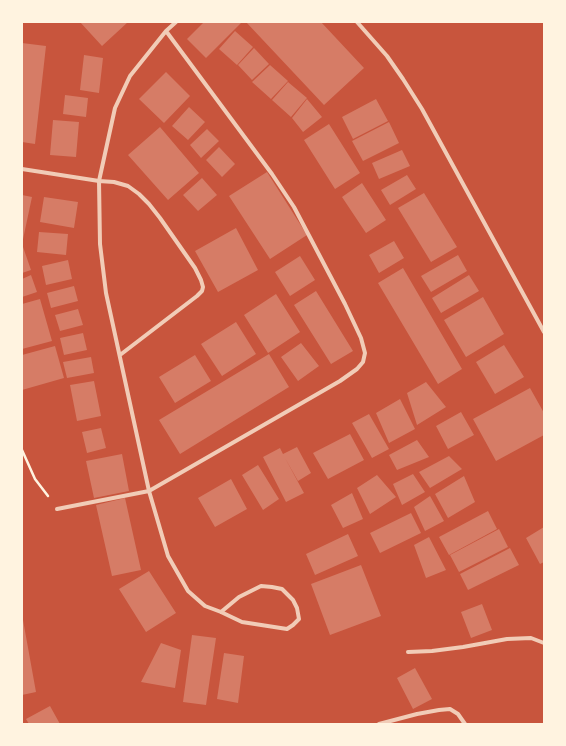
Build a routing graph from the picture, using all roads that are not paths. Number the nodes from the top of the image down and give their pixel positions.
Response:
1 (176, 22) edge
2 (357, 22) edge
3 (166, 31) junction
4 (22, 169) edge
5 (99, 181) junction
6 (544, 332) edge
7 (120, 355) junction
8 (149, 491) junction
9 (57, 509) road end
10 (221, 612) junction
11 (544, 642) edge
12 (408, 652) dead end
13 (379, 724) edge
14 (465, 724) edge

1 - 3 street
2 - 6 street
3 - 5 street
3 - 8 street
4 - 5 street
5 - 7 street
5 - 7 street
7 - 8 street
8 - 9 street
8 - 10 street
10 - 10 street
11 - 12 street
13 - 14 street

